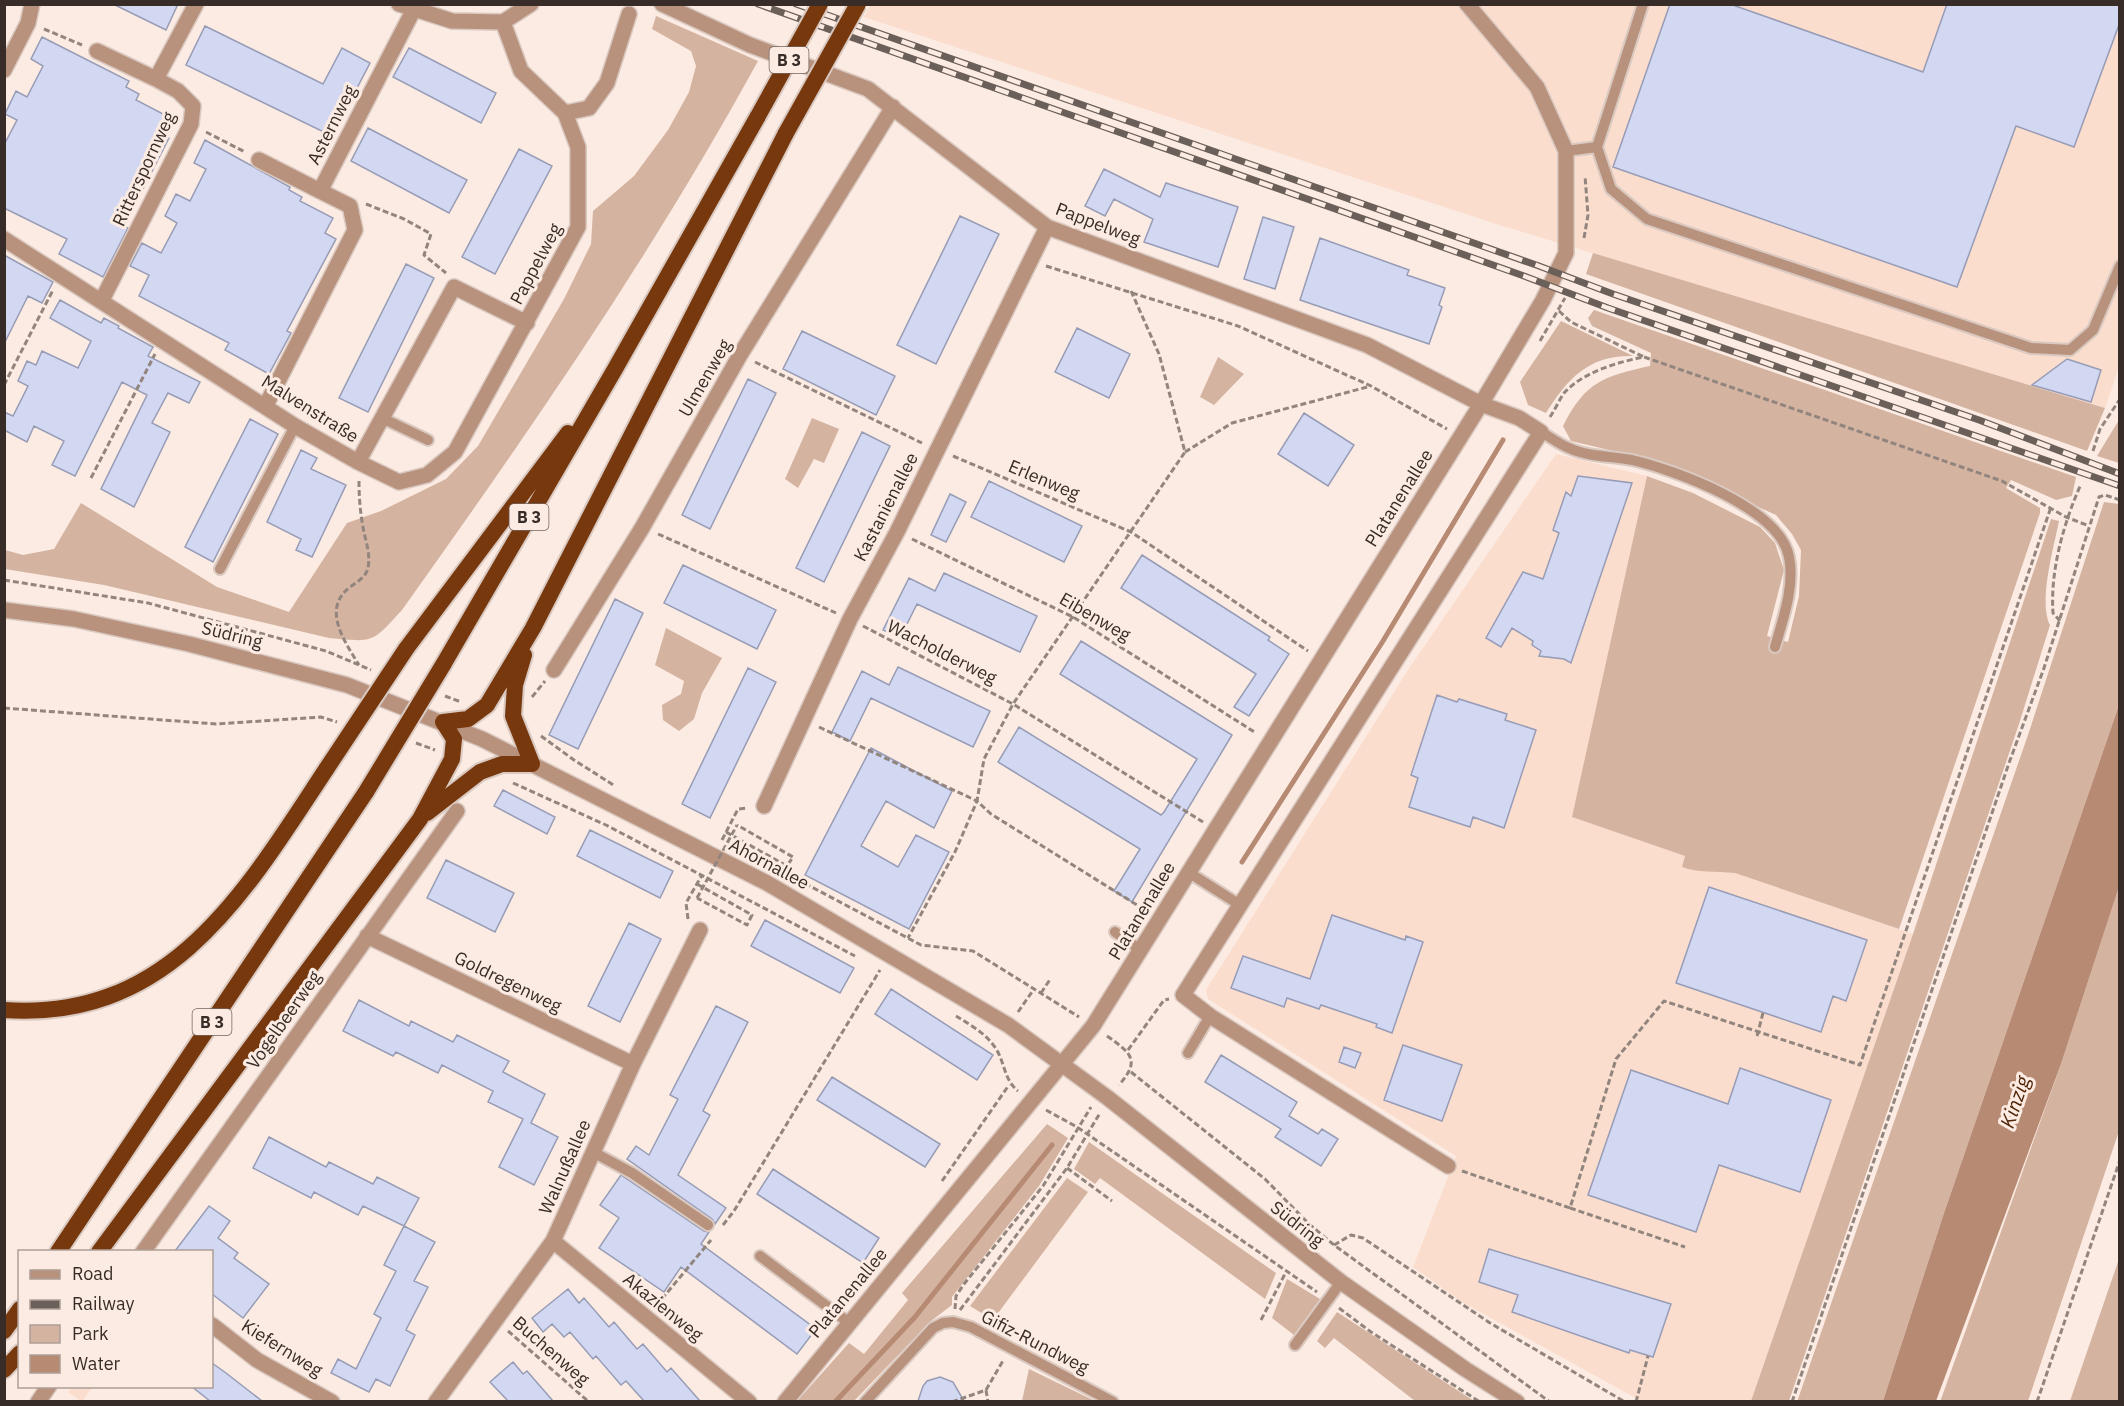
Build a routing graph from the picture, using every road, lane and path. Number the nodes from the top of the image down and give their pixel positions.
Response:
1 (32, 4) edge
2 (196, 4) edge
3 (531, 4) edge
4 (662, 4) edge
5 (820, 4) edge
6 (858, 4) edge
7 (1467, 4) edge
8 (1643, 4) edge
9 (406, 8) edge
10 (629, 14) dead end
11 (503, 22) junction
12 (28, 23) junction
13 (97, 51) joint
14 (4, 70) edge
15 (156, 80) junction
16 (893, 107) junction
17 (565, 113) junction
18 (191, 124) junction
19 (1597, 147) junction
20 (1566, 151) junction
21 (259, 159) joint
22 (320, 191) junction
23 (350, 206) junction
24 (1047, 227) junction
25 (4, 239) edge
26 (1030, 261) junction
27 (2120, 266) edge
28 (61, 274) junction
29 (454, 287) junction
30 (1131, 291) junction
31 (102, 300) junction
32 (1559, 311) dead end
33 (527, 323) junction
34 (162, 339) junction
35 (740, 355) junction
36 (1644, 357) junction
37 (615, 369) junction
38 (4, 385) edge
39 (1371, 386) junction
40 (2120, 399) edge
41 (1481, 404) junction
42 (266, 405) junction
43 (382, 418) junction
44 (295, 426) junction
45 (1541, 432) junction
46 (1461, 436) junction
47 (428, 440) dead end
48 (937, 450) junction
49 (2093, 451) dead end
50 (1185, 452) junction
51 (358, 462) junction
52 (91, 478) dead end
53 (2081, 484) dead end
54 (2120, 500) edge
55 (2050, 507) junction
56 (2066, 518) junction
57 (2090, 526) junction
58 (642, 528) junction
59 (897, 532) junction
60 (1131, 532) junction
61 (219, 569) dead end
62 (4, 610) edge
63 (1073, 617) junction
64 (850, 619) junction
65 (2060, 621) junction
66 (533, 628) junction
67 (1775, 647) dead end
68 (1321, 660) junction
69 (360, 666) dead end
70 (554, 670) joint
71 (1013, 704) junction
72 (525, 706) dead end
73 (4, 708) edge
74 (803, 720) junction
75 (443, 722) junction
76 (342, 723) dead end
77 (406, 741) dead end
78 (1270, 742) junction
79 (452, 759) junction
80 (532, 764) junction
81 (511, 782) dead end
82 (977, 801) junction
83 (764, 806) joint
84 (457, 811) dead end
85 (420, 819) junction
86 (1214, 828) junction
87 (726, 832) junction
88 (722, 840) dead end
89 (787, 866) junction
90 (784, 872) dead end
91 (1188, 872) junction
92 (702, 875) junction
93 (697, 884) junction
94 (1240, 905) junction
95 (1160, 919) junction
96 (700, 930) joint
97 (1115, 933) dead end
98 (367, 936) junction
99 (908, 938) dead end
100 (1142, 951) junction
101 (859, 959) dead end
102 (870, 964) dead end
103 (1051, 978) dead end
104 (1034, 989) dead end
105 (1041, 993) junction
106 (1183, 995) junction
107 (4, 1010) edge
108 (1763, 1012) dead end
109 (952, 1014) dead end
110 (1210, 1016) junction
111 (1093, 1026) junction
112 (1757, 1035) junction
113 (1128, 1050) junction
114 (1188, 1053) dead end
115 (633, 1064) junction
116 (1064, 1064) junction
117 (1010, 1084) dead end
118 (1108, 1098) junction
119 (1077, 1127) junction
120 (1087, 1134) junction
121 (593, 1152) junction
122 (2120, 1160) edge
123 (1448, 1166) joint
124 (1067, 1168) junction
125 (1112, 1201) dead end
126 (1570, 1208) junction
127 (708, 1225) dead end
128 (720, 1229) dead end
129 (712, 1238) dead end
130 (553, 1241) junction
131 (1334, 1245) junction
132 (1685, 1247) dead end
133 (59, 1250) edge
134 (100, 1250) edge
135 (144, 1250) edge
136 (760, 1256) dead end
137 (1286, 1272) junction
138 (1341, 1282) junction
139 (1329, 1299) junction
140 (18, 1312) edge
141 (646, 1319) junction
142 (496, 1320) junction
143 (1261, 1320) dead end
144 (848, 1322) junction
145 (953, 1322) junction
146 (213, 1326) edge
147 (4, 1331) edge
148 (1295, 1345) dead end
149 (1011, 1347) junction
150 (18, 1355) edge
151 (1648, 1356) dead end
152 (4, 1370) edge
153 (48, 1388) edge
154 (986, 1390) junction
155 (38, 1401) edge
156 (332, 1401) edge
157 (436, 1401) edge
158 (589, 1401) edge
159 (749, 1401) edge
160 (785, 1401) edge
161 (865, 1401) edge
162 (952, 1401) edge
163 (988, 1401) edge
164 (1113, 1401) edge
165 (1480, 1401) edge
166 (1517, 1401) edge
167 (1550, 1401) edge
168 (1625, 1401) edge
169 (1636, 1401) edge
170 (1792, 1401) edge
171 (2037, 1401) edge

1 - 12 street
2 - 15 street
3 - 11 street
4 - 16 street, Pappelweg
5 - 37 highway, B 3, bridge
6 - 66 highway, bridge
7 - 20 street, Platanenallee
8 - 19 lane
9 - 11 street
9 - 22 street, Asternweg
10 - 17 street
11 - 17 street, Pappelweg
12 - 13 path
12 - 14 street
13 - 15 street
15 - 18 street, Ritterspornweg
16 - 24 street, Pappelweg
16 - 35 street, Ulmenweg
17 - 33 street, Pappelweg
18 - 21 path
18 - 31 street, Ritterspornweg
19 - 20 lane
19 - 27 lane
20 - 41 street, Platanenallee
21 - 22 street
22 - 23 street, Asternweg
23 - 29 path
23 - 42 street
24 - 26 street, Kastanienallee
24 - 41 street, Pappelweg
25 - 28 street, Malvenstraße
26 - 30 path
26 - 48 street, Kastanienallee
28 - 31 street, Malvenstraße
28 - 38 path
29 - 33 street
29 - 43 street, Malvenstraße
30 - 39 path
30 - 50 path
31 - 34 street, Malvenstraße
32 - 36 path
33 - 51 street, Pappelweg
34 - 42 street, Malvenstraße
34 - 52 path
35 - 48 path, Erlenweg
35 - 58 street, Ulmenweg
36 - 45 path
36 - 55 path
37 - 107 highway, bridge
37 - 133 highway, B 3, bridge
39 - 46 path
39 - 50 path
40 - 49 path
41 - 45 street
41 - 46 street, Platanenallee
42 - 44 street, Malvenstraße
43 - 47 lane
43 - 51 street, Malvenstraße
44 - 51 street, Malvenstraße
44 - 61 lane
45 - 67 lane
45 - 94 street
46 - 68 street, Platanenallee
48 - 59 street, Kastanienallee
48 - 60 path, Erlenweg
50 - 60 path
51 - 69 path
53 - 56 path
54 - 57 path
55 - 56 path
55 - 112 path
56 - 57 path
56 - 65 path
57 - 65 path
58 - 64 path, Wacholderweg
58 - 70 street, Ulmenweg
59 - 63 path, Eibenweg
59 - 64 street, Kastanienallee
60 - 63 path
60 - 68 path, Erlenweg
62 - 75 street, Südring
63 - 71 path
63 - 78 path, Eibenweg
64 - 71 path, Wacholderweg
64 - 74 street, Kastanienallee
65 - 170 path
66 - 75 highway
66 - 80 highway
68 - 78 street, Platanenallee
70 - 72 path
71 - 82 path
71 - 86 path, Wacholderweg
73 - 76 path
74 - 82 path
74 - 83 street, Kastanienallee
75 - 79 highway
75 - 80 street, Ahornallee
77 - 79 path
78 - 86 street, Platanenallee
79 - 85 highway
80 - 85 highway
80 - 116 street, Ahornallee
81 - 92 path
82 - 95 path
82 - 99 path
83 - 87 path
84 - 98 street, Vogelbeerweg
85 - 134 highway
86 - 91 street, Platanenallee
87 - 88 path
87 - 89 path
89 - 90 path
89 - 93 path, bridge
91 - 94 lane
91 - 95 street, Platanenallee
92 - 93 path
92 - 101 path
93 - 96 path
94 - 106 street
95 - 100 street, Platanenallee
96 - 115 street, Walnußallee
97 - 100 lane
98 - 115 street, Goldregenweg
98 - 135 street, Vogelbeerweg
100 - 111 street, Platanenallee
102 - 128 path
103 - 105 path
104 - 105 path
105 - 111 path
106 - 110 street
106 - 113 path
108 - 112 path
109 - 117 path
110 - 114 lane
110 - 123 street
111 - 113 path
111 - 116 street, Platanenallee
112 - 126 path
113 - 131 path
115 - 121 street, Walnußallee
116 - 118 street, Südring
116 - 144 street, Platanenallee
118 - 119 path
118 - 120 path
118 - 138 street, Südring
119 - 120 path
119 - 145 path
120 - 124 path
120 - 137 path
121 - 127 lane
121 - 130 street, Walnußallee
122 - 171 path
123 - 126 path
124 - 125 path
124 - 145 path
126 - 132 path
129 - 141 path
130 - 141 street, Akazienweg
130 - 142 street, Walnußallee
131 - 167 path
131 - 168 path
136 - 144 lane
137 - 139 path
137 - 143 path
138 - 139 lane
138 - 166 street, Südring
139 - 148 lane
139 - 165 path
140 - 147 highway
141 - 159 street, Akazienweg
142 - 157 street, Walnußallee
142 - 158 path, Buchenweg
144 - 160 street, Platanenallee
145 - 149 lane, Gifiz-Rundweg
145 - 161 lane, Gifiz-Rundweg
146 - 156 street, Kiefernweg
149 - 154 path
149 - 164 lane, Gifiz-Rundweg
150 - 152 highway
151 - 169 path
153 - 155 street
154 - 162 path
154 - 163 path

